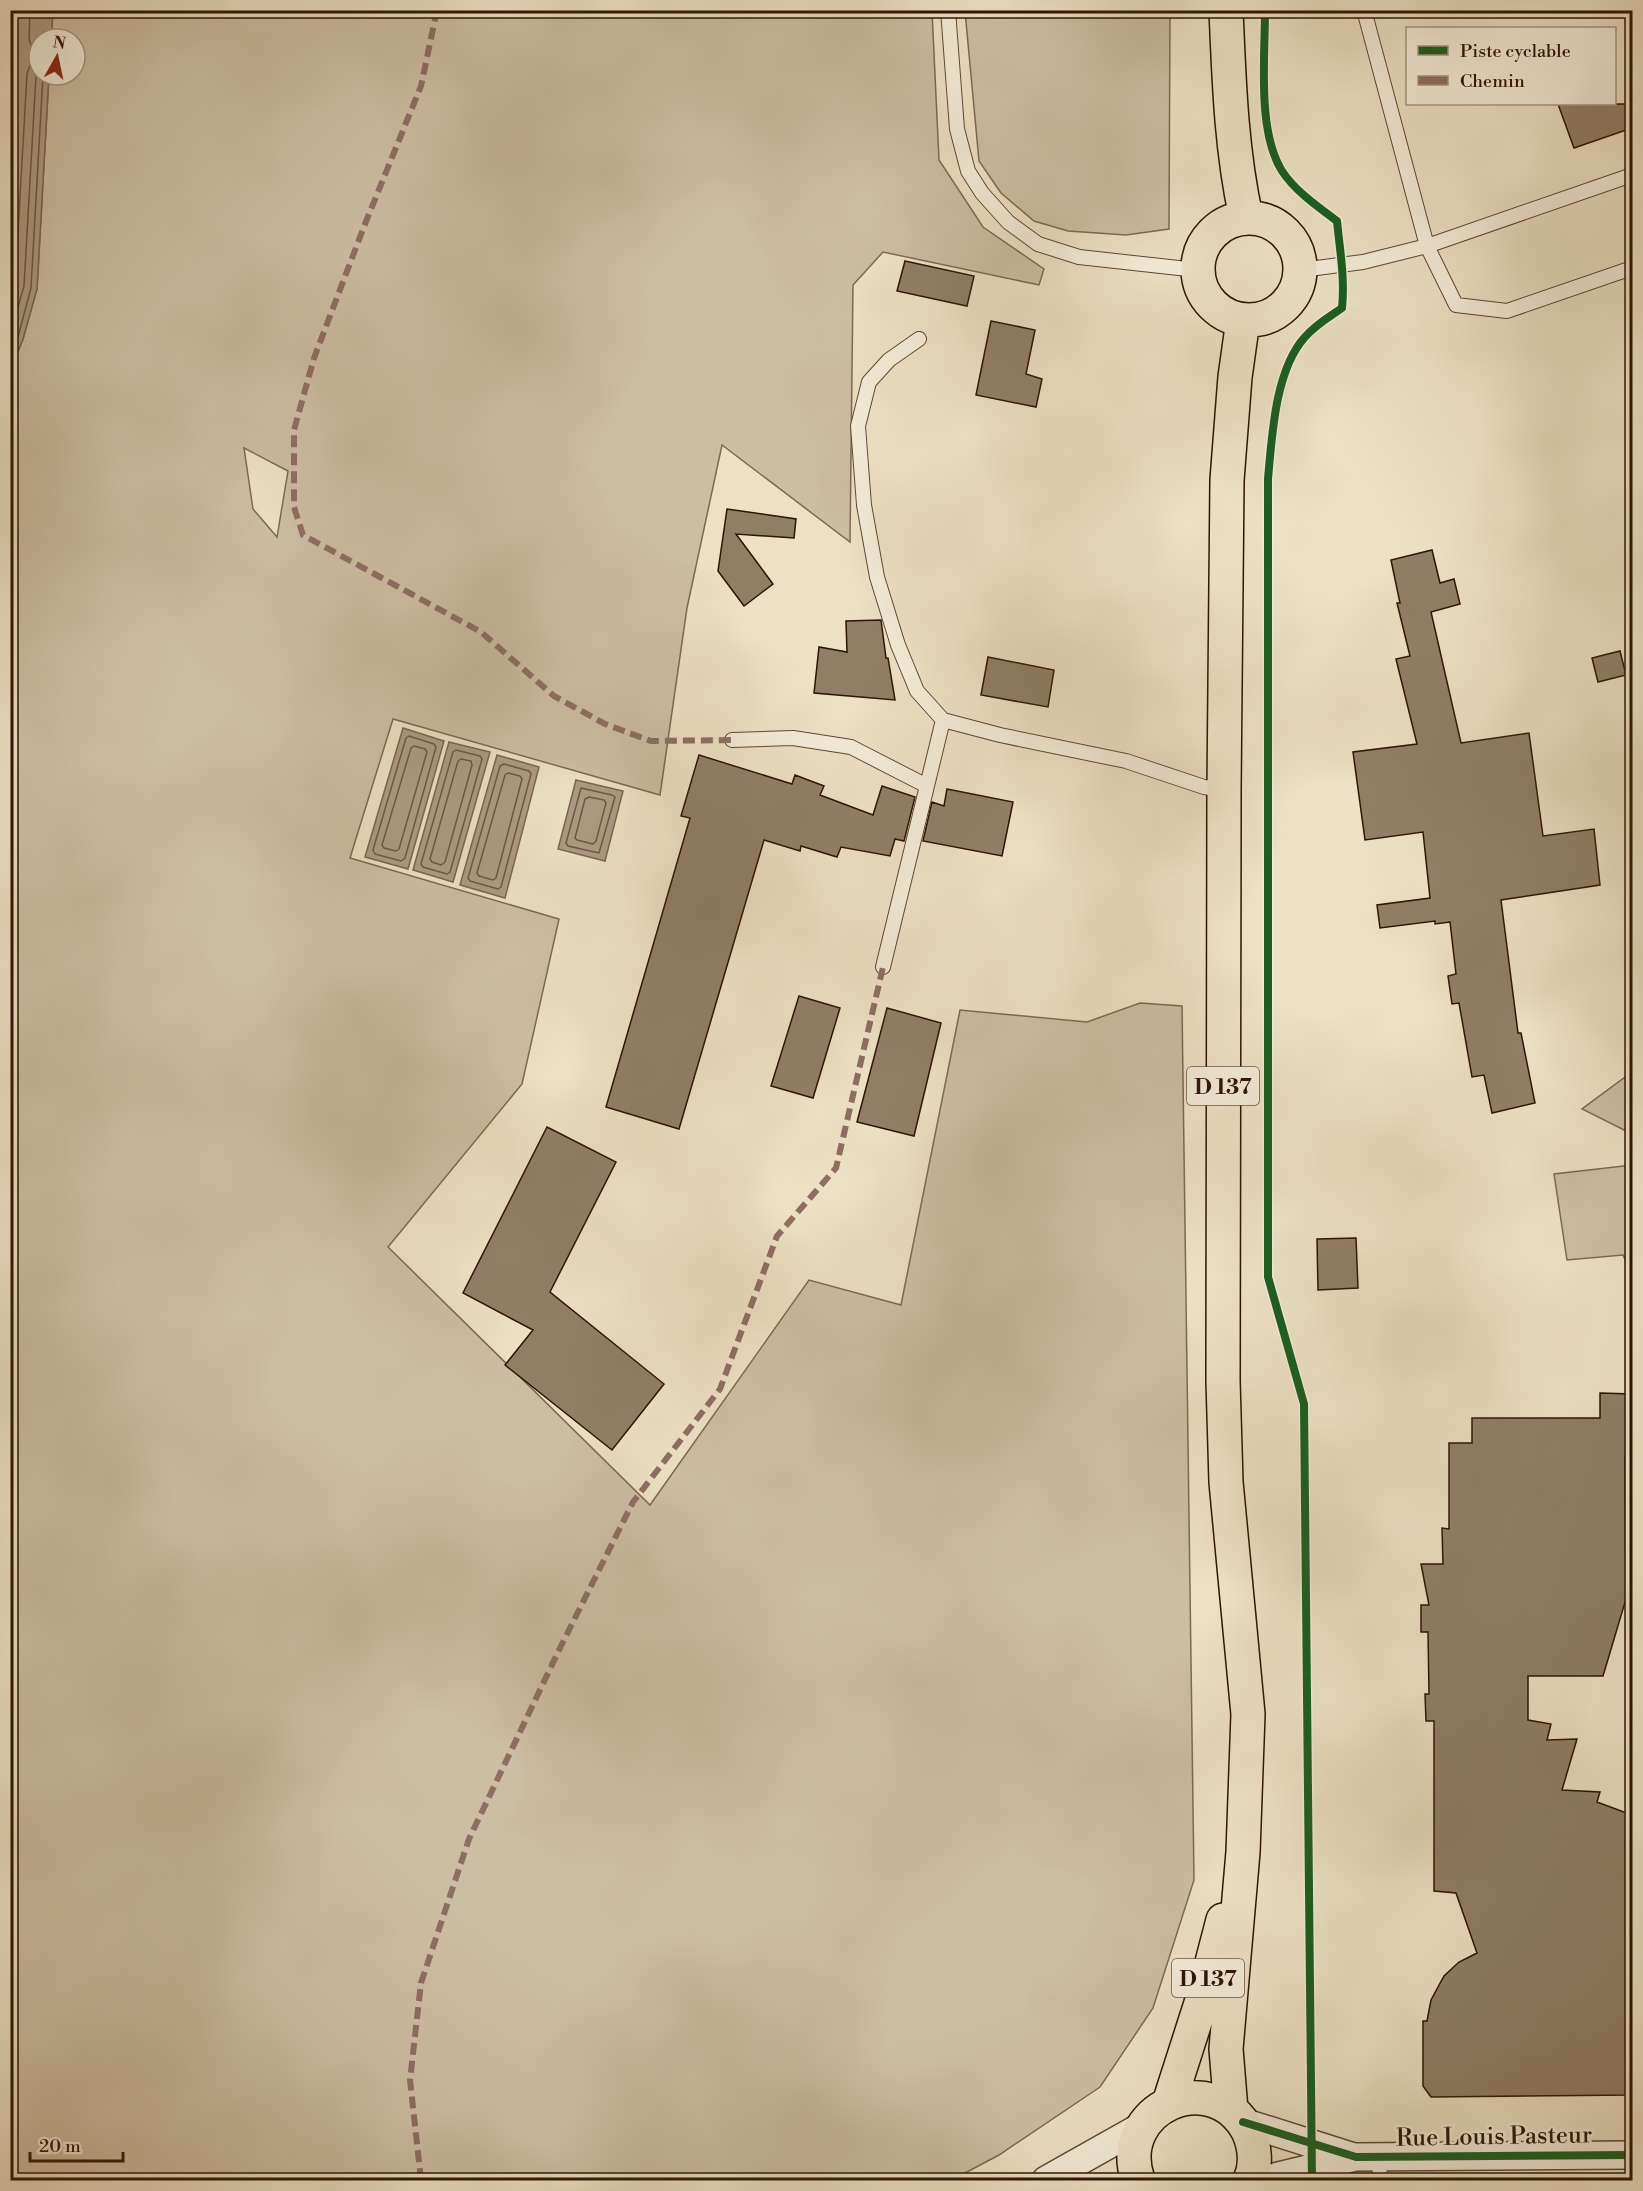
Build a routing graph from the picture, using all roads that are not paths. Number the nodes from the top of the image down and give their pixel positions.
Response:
1 (948, 10) edge
2 (1226, 10) edge
3 (1364, 10) edge
4 (1632, 175) edge
5 (1246, 217) junction
6 (1427, 246) junction
7 (1632, 268) edge
8 (1197, 270) junction
9 (1300, 270) junction
10 (1243, 320) junction
11 (919, 339) dead end
12 (943, 720) junction
13 (732, 740) dead end
14 (927, 786) junction
15 (1224, 790) junction
16 (883, 967) dead end
17 (1243, 1852) junction
18 (1169, 2103) junction
19 (1237, 2116) junction
20 (1142, 2126) junction
21 (1632, 2155) edge
22 (1371, 2165) edge
23 (1046, 2181) edge
24 (1138, 2181) edge
25 (1250, 2181) edge
26 (1269, 2181) edge

1 - 8 lane
2 - 5 main road
3 - 6 lane
4 - 6 lane
5 - 8 main road
5 - 9 main road
6 - 7 lane
6 - 9 lane
8 - 10 main road
9 - 10 main road
10 - 15 main road, D 137
11 - 12 lane
12 - 14 lane
12 - 15 lane
13 - 14 lane
14 - 16 lane
15 - 17 main road, D 137
17 - 18 main road, D 137
17 - 19 main road, D 137
18 - 19 main road
18 - 20 main road
19 - 22 street, Rue Louis Pasteur
19 - 25 main road
20 - 23 street
20 - 24 main road
21 - 22 street, Rue Louis Pasteur
22 - 26 street, Rue Louis Pasteur

